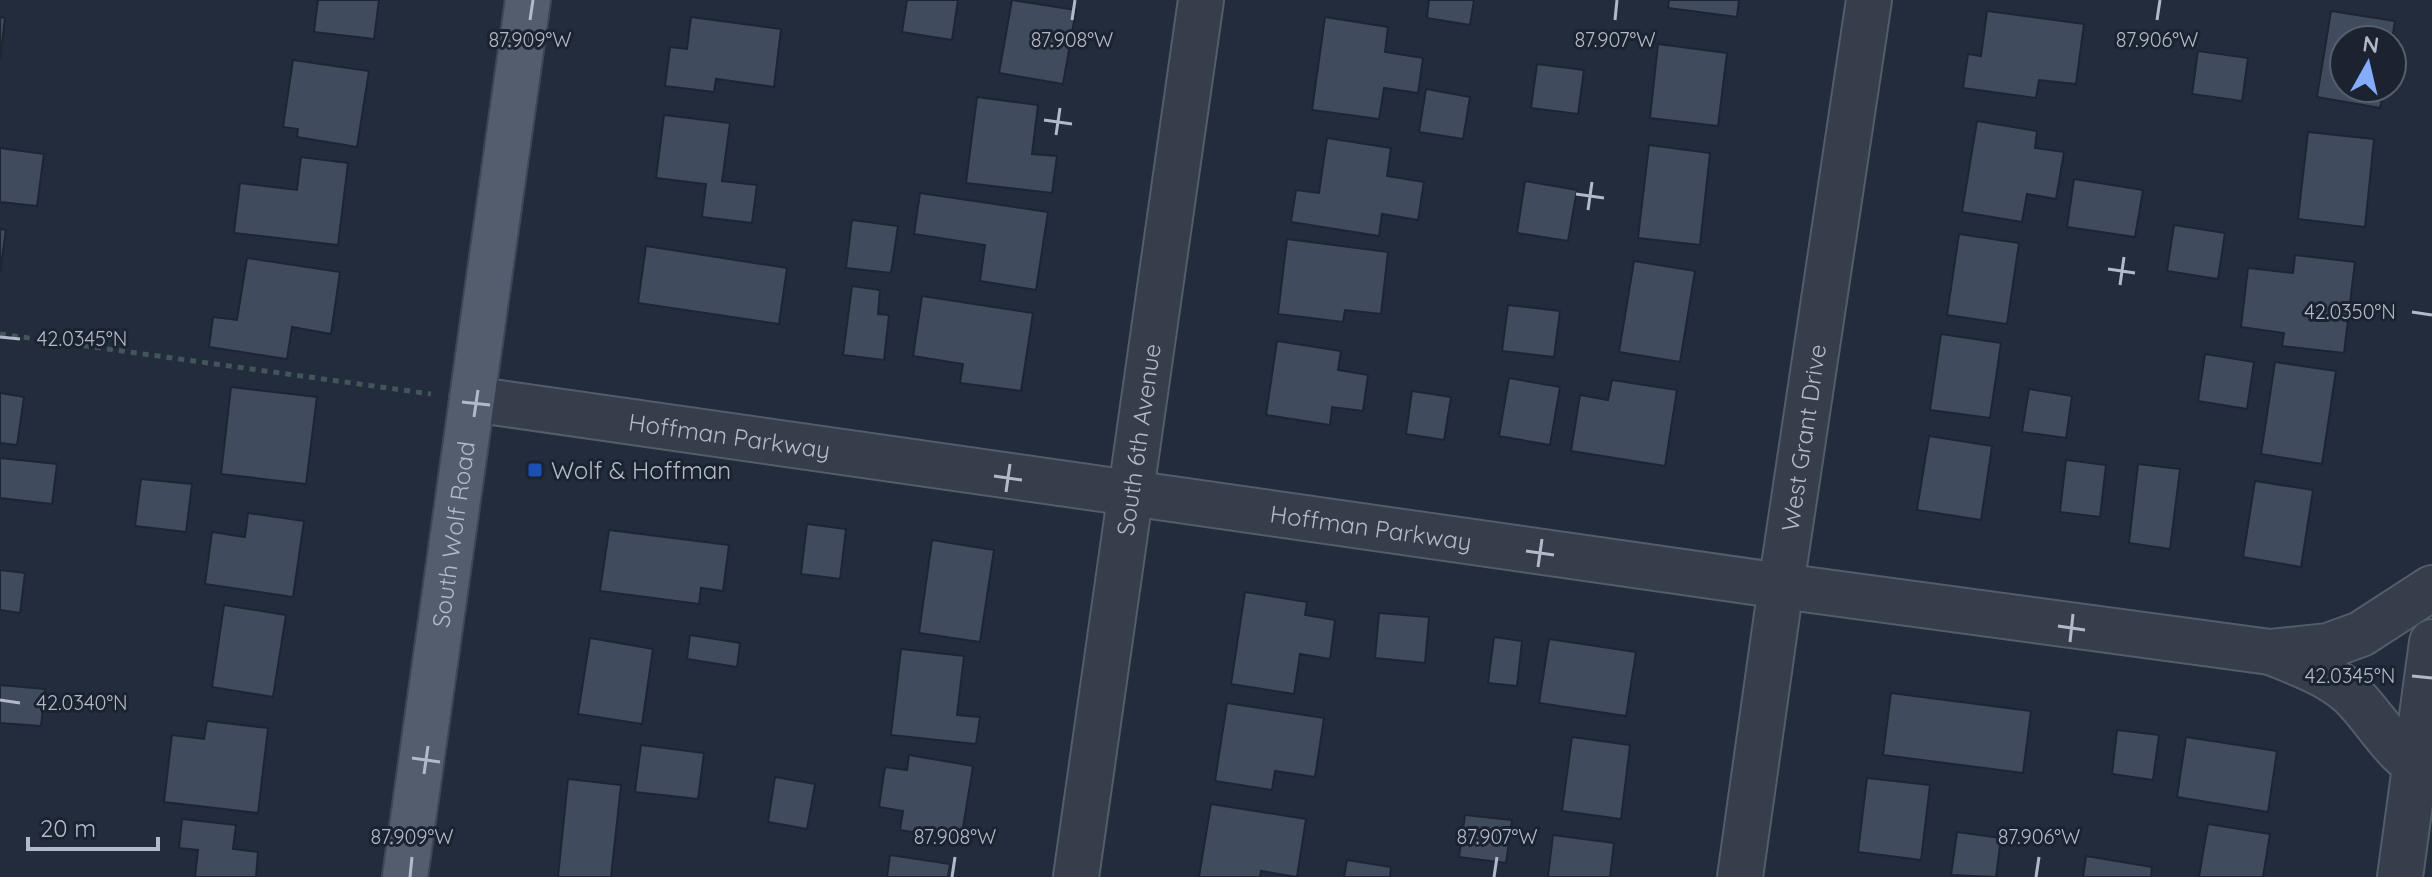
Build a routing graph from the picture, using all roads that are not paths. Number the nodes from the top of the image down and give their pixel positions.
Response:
1 (528, 0) edge
2 (1201, 0) edge
3 (1869, 0) edge
4 (472, 399) junction
5 (1130, 492) junction
6 (1781, 586) junction
7 (2432, 588) edge
8 (2432, 642) edge
9 (2270, 652) junction
10 (2424, 770) edge
11 (405, 877) edge
12 (1076, 877) edge
13 (1740, 877) edge
14 (2400, 877) edge

1 - 4 main road, South Wolf Road
2 - 5 street, South 6th Avenue
3 - 6 street, West Grant Drive
4 - 5 street, Hoffman Parkway
4 - 11 main road, South Wolf Road
5 - 6 street, Hoffman Parkway
5 - 12 street, South 6th Avenue
6 - 9 street, Hoffman Parkway
6 - 13 street, West Grant Drive
7 - 9 street, Hoffman Parkway
8 - 10 street
9 - 10 street, Hoffman Parkway
10 - 14 street

